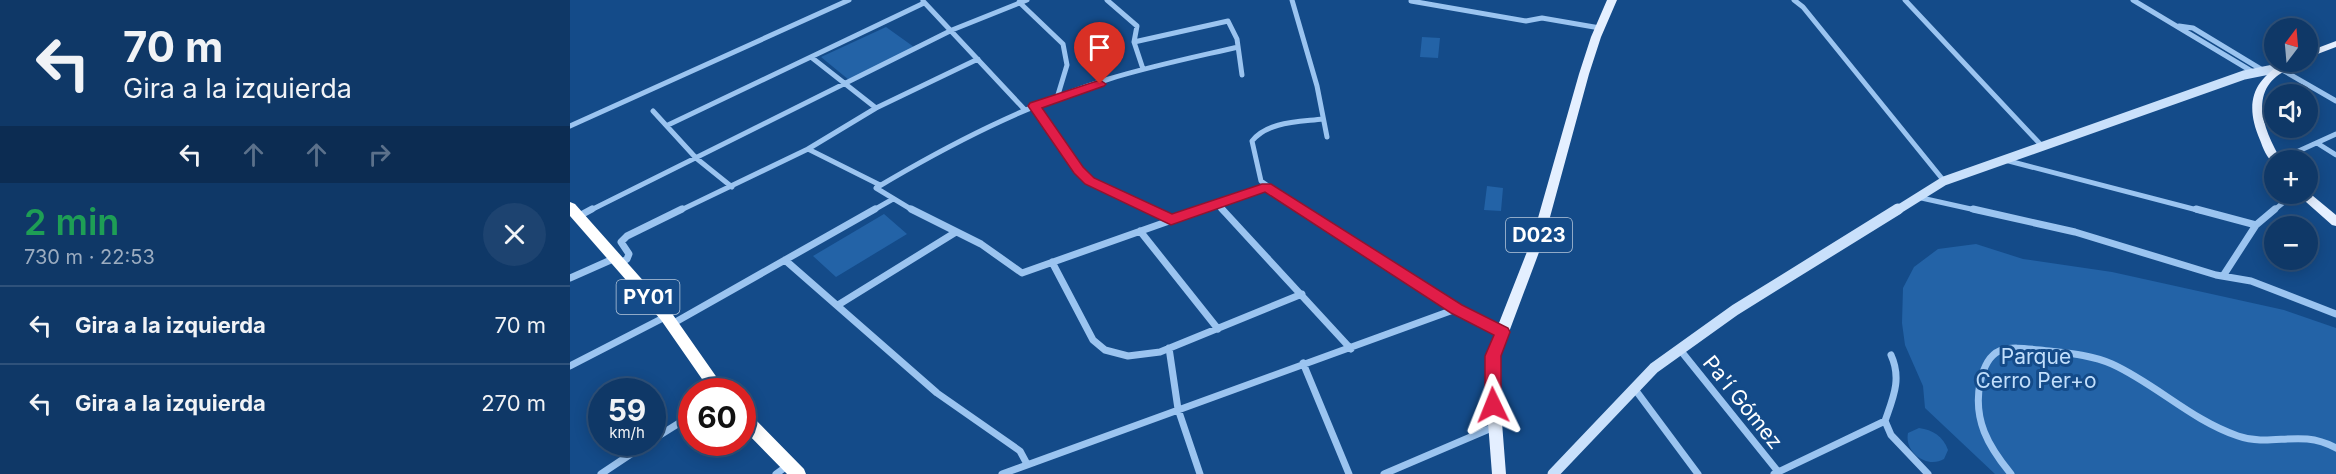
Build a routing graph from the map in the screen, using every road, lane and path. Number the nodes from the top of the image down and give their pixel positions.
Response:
1 (849, 0) edge
2 (1027, 0) edge
3 (1107, 0) edge
4 (1292, 0) edge
5 (1612, 0) edge
6 (1794, 0) edge
7 (1905, 0) edge
8 (2133, 0) edge
9 (923, 1) edge
10 (1411, 1) edge
11 (1018, 2) edge
12 (2178, 26) junction
13 (1600, 28) junction
14 (952, 30) junction
15 (1134, 42) junction
16 (2336, 44) edge
17 (1238, 47) junction
18 (2318, 51) edge
19 (811, 57) junction
20 (978, 58) junction
21 (1143, 69) junction
22 (2264, 71) edge
23 (2275, 72) edge
24 (2286, 72) edge
25 (2254, 73) junction
26 (1242, 75) dead end
27 (846, 84) junction
28 (2262, 85) junction
29 (1057, 99) junction
30 (2336, 101) edge
31 (1034, 106) junction
32 (876, 108) junction
33 (1025, 110) junction
34 (653, 111) dead end
35 (1323, 118) junction
36 (668, 125) junction
37 (570, 126) edge
38 (2336, 134) edge
39 (1327, 137) dead end
40 (2317, 143) junction
41 (2042, 145) junction
42 (808, 149) junction
43 (2271, 150) edge
44 (2301, 150) edge
45 (2336, 155) edge
46 (696, 158) junction
47 (2002, 159) junction
48 (1944, 181) junction
49 (880, 185) junction
50 (732, 187) junction
51 (1267, 187) junction
52 (1916, 197) junction
53 (893, 199) junction
54 (1217, 204) junction
55 (2282, 204) edge
56 (2315, 204) edge
57 (575, 216) edge
58 (1171, 220) junction
59 (2336, 222) edge
60 (2256, 225) junction
61 (1140, 231) junction
62 (956, 232) junction
63 (785, 260) junction
64 (616, 262) junction
65 (1052, 262) junction
66 (2223, 276) junction
67 (570, 278) edge
68 (1302, 294) junction
69 (838, 305) junction
70 (1456, 309) junction
71 (2336, 314) edge
72 (669, 320) junction
73 (1218, 328) junction
74 (1503, 332) junction
75 (1169, 348) junction
76 (1351, 349) junction
77 (1681, 351) junction
78 (1891, 355) dead end
79 (1303, 363) junction
80 (570, 366) edge
81 (710, 378) edge
82 (1634, 387) junction
83 (1178, 409) junction
84 (1885, 421) junction
85 (1495, 427) junction
86 (756, 434) edge
87 (2336, 448) edge
88 (628, 456) edge
89 (1027, 464) junction
90 (787, 471) edge
91 (1778, 473) edge
92 (601, 474) edge
93 (1002, 474) edge
94 (1200, 474) edge
95 (1349, 474) edge
96 (1384, 474) edge
97 (1499, 474) edge
98 (1553, 474) edge
99 (1698, 474) edge
100 (1928, 474) edge
101 (2011, 474) edge

1 - 37 street
2 - 11 street
3 - 15 street
4 - 35 street
5 - 13 main road, D023
6 - 48 street
7 - 41 street
8 - 12 street
9 - 14 street
9 - 19 street
10 - 13 street
11 - 14 street
11 - 29 street
12 - 25 street
12 - 25 street
13 - 74 main road, D023
14 - 20 street
14 - 27 street
15 - 17 street
15 - 21 street
16 - 18 main road
17 - 21 street
17 - 26 street
19 - 27 street
19 - 36 street
20 - 32 street
20 - 33 street
21 - 29 street
22 - 25 main road
23 - 28 main road
24 - 30 street
25 - 28 main road
25 - 41 main road
27 - 32 street
27 - 46 street
28 - 43 main road
29 - 31 street
31 - 33 street
31 - 58 street
32 - 42 street
33 - 49 street
34 - 36 street
35 - 39 street
35 - 51 street
36 - 46 street
38 - 40 street
40 - 44 street
40 - 45 street
41 - 47 main road
42 - 49 street
42 - 50 street
46 - 50 street
46 - 57 street
47 - 48 main road
47 - 60 street
48 - 52 main road
49 - 53 street
50 - 64 street
51 - 54 street
51 - 70 street
52 - 66 street
52 - 77 main road
53 - 62 street
53 - 63 street
54 - 58 street
54 - 68 street
55 - 60 street
56 - 59 main road
57 - 64 highway, PY01
58 - 61 street
60 - 66 street
61 - 65 street
61 - 73 street
62 - 65 street
62 - 69 street
63 - 69 street
63 - 72 street
64 - 67 street
64 - 72 highway, PY01
65 - 75 street
66 - 71 street
68 - 73 street
68 - 76 street
69 - 89 street
70 - 74 street
70 - 76 street
72 - 80 street
72 - 81 highway, PY01
73 - 75 street
74 - 85 main road, D023
75 - 83 street
76 - 79 street
77 - 82 main road
77 - 91 street, Pa'í Gómez
78 - 84 street
79 - 83 street
79 - 95 street
82 - 98 main road
82 - 99 street
83 - 89 street
83 - 94 street
84 - 91 street
84 - 100 street
85 - 96 street
85 - 97 main road, D023
86 - 90 highway
87 - 101 street
88 - 92 street
89 - 93 street

